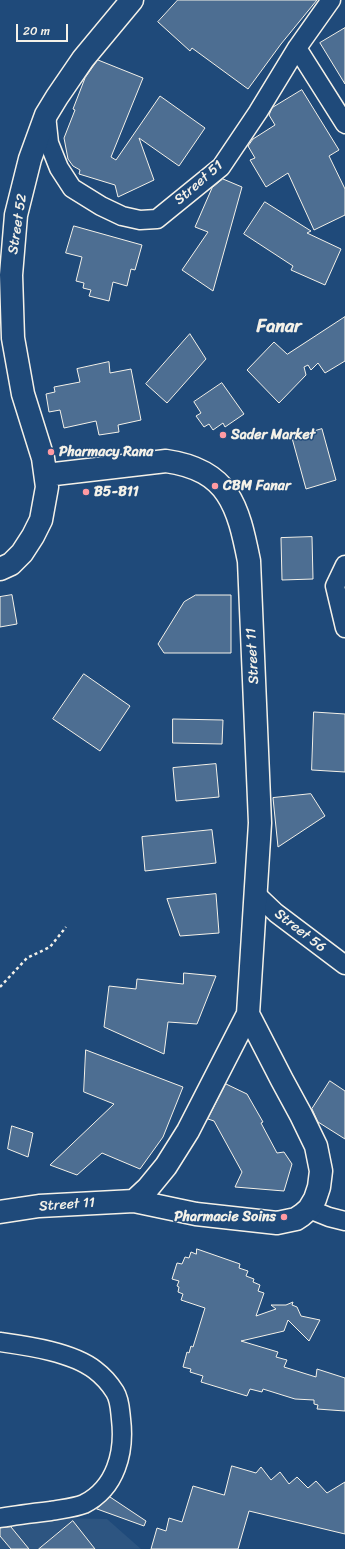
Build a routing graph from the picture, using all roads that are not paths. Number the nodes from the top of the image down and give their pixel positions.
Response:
1 (132, 0) edge
2 (331, 0) edge
3 (297, 48) junction
4 (46, 115) junction
5 (345, 124) edge
6 (46, 475) junction
7 (345, 565) edge
8 (0, 569) edge
9 (345, 628) edge
10 (256, 894) junction
11 (345, 965) edge
12 (248, 1014) junction
13 (134, 1201) junction
14 (309, 1209) junction
15 (0, 1212) edge
16 (345, 1221) edge
17 (0, 1342) edge
18 (0, 1518) edge

1 - 4 street, Street 52
2 - 3 street, Street 51
3 - 4 street, Street 51
3 - 5 street
4 - 6 street, Street 52
6 - 8 street, Street 52
6 - 10 street, Street 11
7 - 9 street
10 - 11 street, Street 56
10 - 12 street, Street 11
12 - 13 street
12 - 14 street
13 - 14 street, Street 11
13 - 15 street, Street 11
14 - 16 street
17 - 18 street

